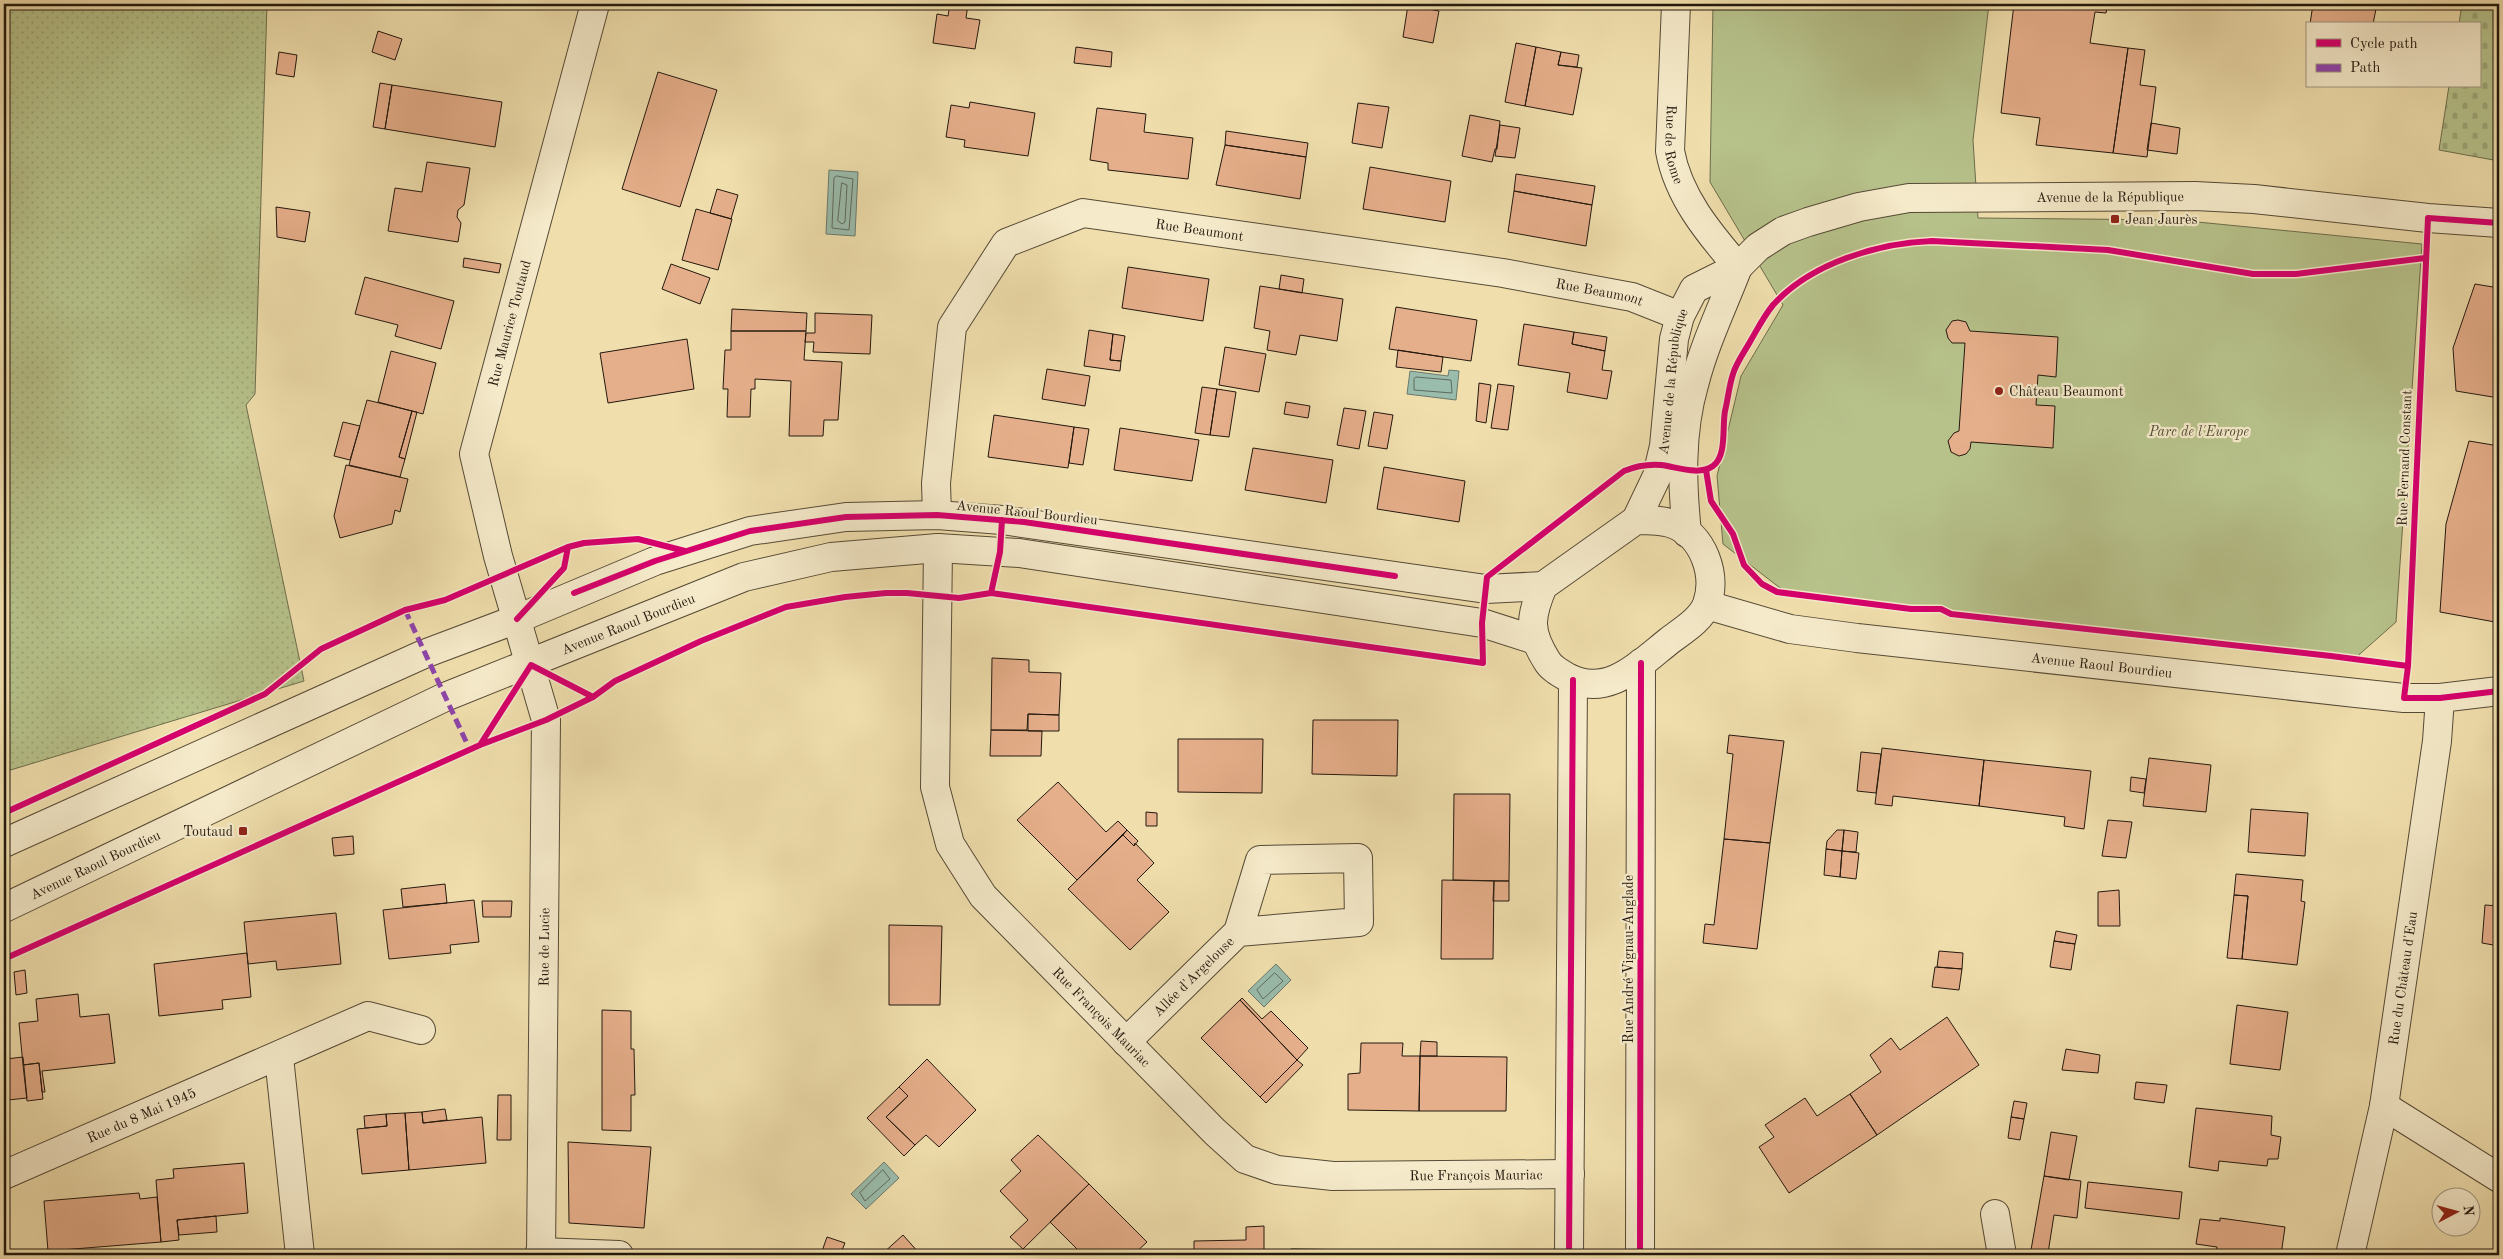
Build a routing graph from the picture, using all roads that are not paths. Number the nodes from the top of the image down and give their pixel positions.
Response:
1 (595, 4) edge
2 (1676, 4) edge
3 (2499, 223) edge
4 (1738, 267) junction
5 (1680, 316) junction
6 (937, 515) junction
7 (1636, 520) junction
8 (1687, 533) junction
9 (938, 548) junction
10 (1543, 586) junction
11 (1707, 605) junction
12 (1535, 640) junction
13 (524, 642) junction
14 (1641, 663) junction
15 (1573, 680) junction
16 (2499, 692) edge
17 (2440, 698) junction
18 (4, 843) edge
19 (4, 908) edge
20 (1238, 932) junction
21 (421, 1030) dead end
22 (1126, 1042) junction
23 (279, 1057) junction
24 (2384, 1106) junction
25 (1570, 1174) junction
26 (4, 1176) edge
27 (2499, 1178) edge
28 (1995, 1214) dead end
29 (540, 1254) edge
30 (300, 1255) edge
31 (620, 1255) edge
32 (1569, 1255) edge
33 (1640, 1255) edge
34 (2002, 1255) edge
35 (2350, 1255) edge

1 - 13 street, Rue Maurice Toutaud
2 - 4 street, Rue de Rome
3 - 4 street, Avenue de la République
4 - 5 street, Avenue de la République
4 - 8 street, Avenue de la République
5 - 6 street, Rue Beaumont
5 - 7 street, Avenue de la République
6 - 10 street, Avenue Raoul Bourdieu
6 - 13 street, Avenue Raoul Bourdieu
7 - 8 street
7 - 10 street
8 - 11 street
9 - 12 street, Avenue Raoul Bourdieu
9 - 13 street, Avenue Raoul Bourdieu
9 - 22 street, Rue François Mauriac
10 - 12 street
11 - 14 street
11 - 17 street, Avenue Raoul Bourdieu
12 - 15 street
13 - 18 street, Avenue Raoul Bourdieu
13 - 19 street, Avenue Raoul Bourdieu
13 - 29 street, Rue de Lucie
14 - 15 street
14 - 33 street, Rue André Vignau-Anglade
15 - 25 street
16 - 17 street, Avenue Raoul Bourdieu
17 - 24 street, Rue du Château d'Eau
20 - 20 street, Allée d'Argelouse
20 - 22 street, Allée d'Argelouse
21 - 23 street, Rue du 8 Mai 1945
22 - 25 street, Rue François Mauriac
23 - 26 street, Rue du 8 Mai 1945
23 - 30 street
24 - 27 street
24 - 35 street, Rue du Château d'Eau
25 - 32 street
28 - 34 street
29 - 31 street

